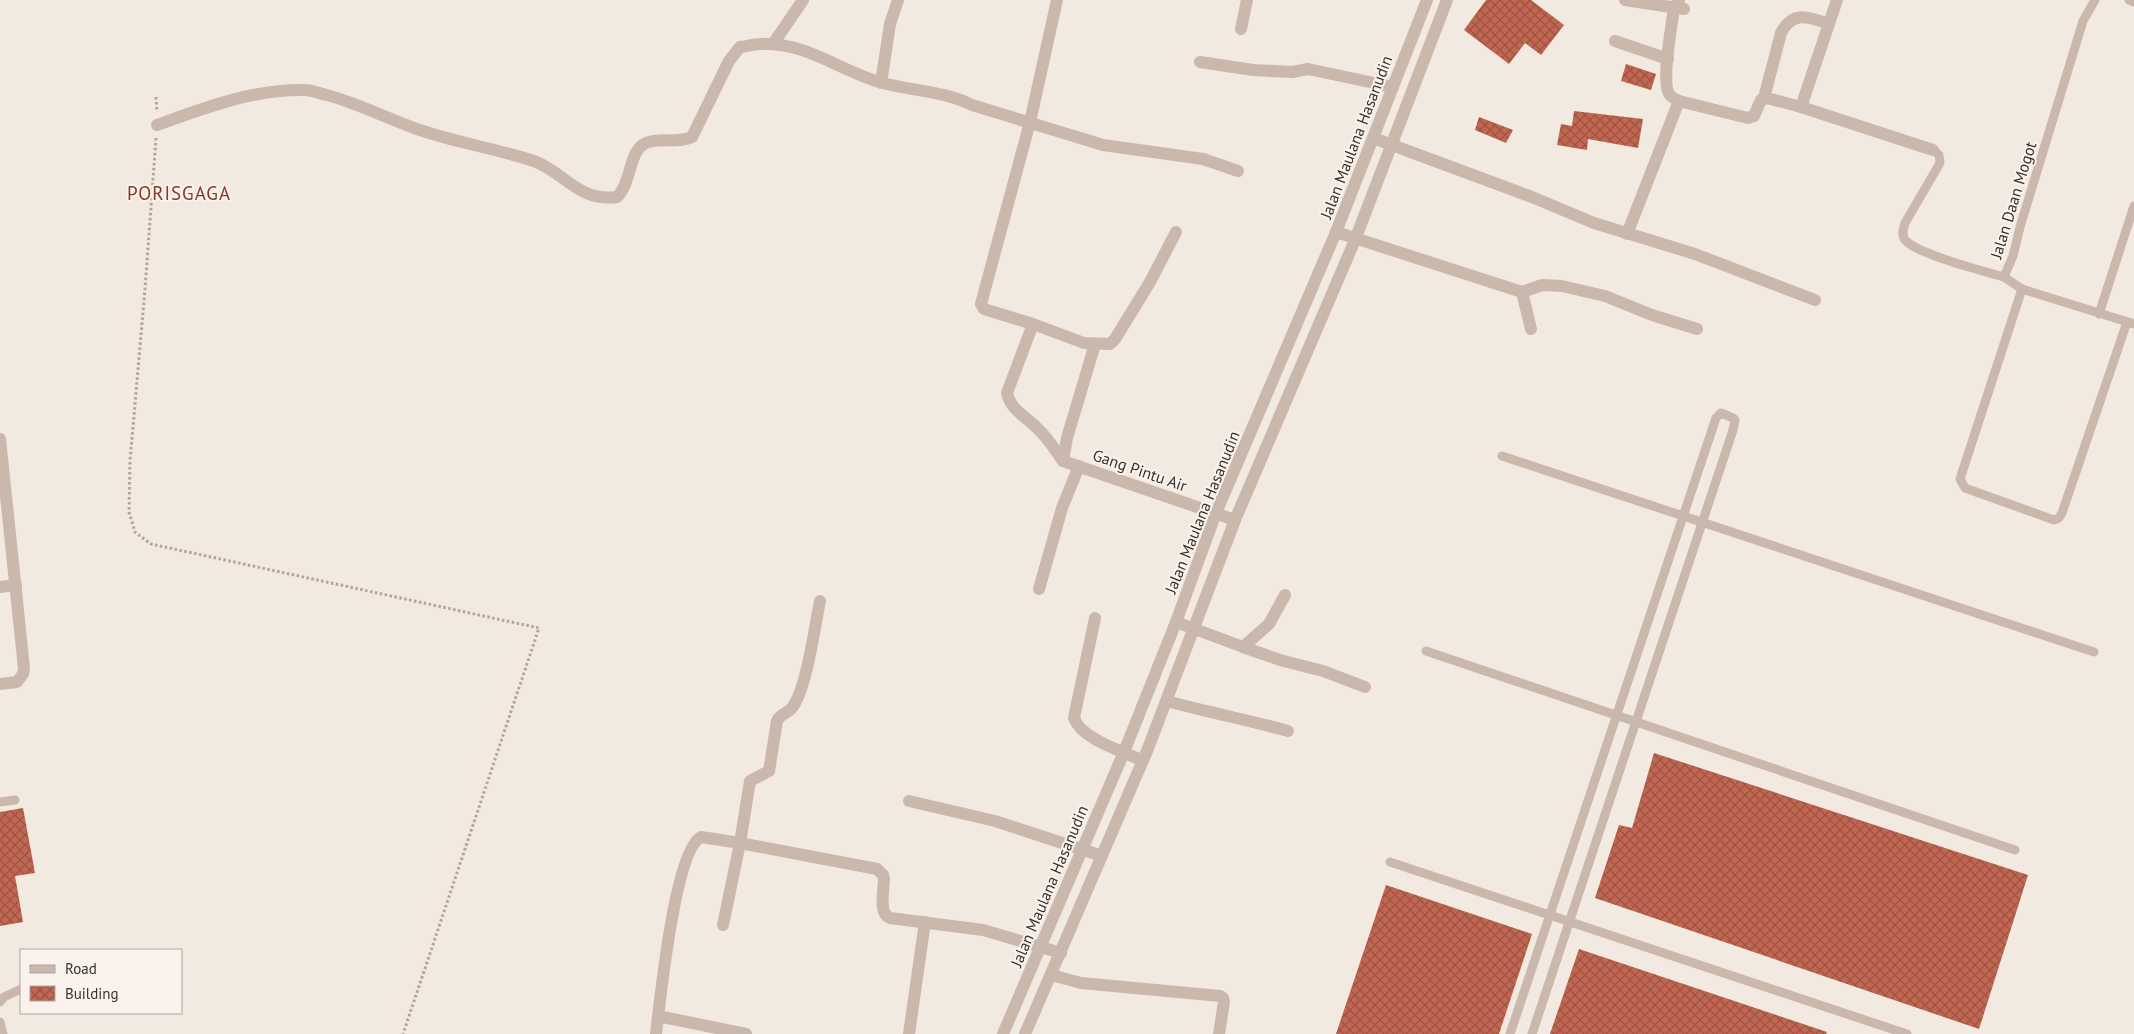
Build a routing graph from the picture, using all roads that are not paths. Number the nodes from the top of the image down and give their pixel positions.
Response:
1 (803, 0) edge
2 (898, 0) edge
3 (1057, 0) edge
4 (1247, 0) edge
5 (1447, 0) edge
6 (1625, 0) edge
7 (1837, 0) edge
8 (2096, 0) edge
9 (2129, 0) edge
10 (1424, 1) edge
11 (2134, 2) edge
12 (1679, 6) edge
13 (1829, 24) junction
14 (1241, 30) dead end
15 (1615, 41) dead end
16 (774, 44) junction
17 (1668, 59) junction
18 (1200, 62) dead end
19 (881, 83) junction
20 (1393, 87) junction
21 (1764, 98) junction
22 (1679, 101) junction
23 (1801, 107) junction
24 (1030, 122) junction
25 (157, 125) road end
26 (1373, 138) junction
27 (1396, 146) junction
28 (1933, 150) joint
29 (1238, 171) dead end
30 (2134, 206) edge
31 (1176, 232) dead end
32 (1336, 232) junction
33 (1627, 234) junction
34 (1355, 240) junction
35 (2004, 277) junction
36 (2022, 289) junction
37 (1522, 292) junction
38 (1815, 300) dead end
39 (2099, 314) junction
40 (2131, 323) edge
41 (1033, 324) junction
42 (1531, 329) dead end
43 (1697, 329) dead end
44 (1094, 344) junction
45 (0, 439) edge
46 (1502, 456) dead end
47 (1063, 461) junction
48 (1079, 466) junction
49 (2, 484) edge
50 (1216, 513) junction
51 (1683, 517) junction
52 (1235, 520) junction
53 (1702, 523) junction
54 (16, 585) junction
55 (0, 587) edge
56 (1039, 589) dead end
57 (1285, 595) dead end
58 (820, 601) dead end
59 (1095, 618) dead end
60 (1176, 622) junction
61 (1199, 631) junction
62 (1243, 647) junction
63 (1426, 651) dead end
64 (2094, 652) dead end
65 (0, 684) edge
66 (1365, 687) dead end
67 (1172, 702) junction
68 (1616, 717) junction
69 (1635, 723) junction
70 (1288, 731) dead end
71 (1124, 752) junction
72 (1143, 761) junction
73 (15, 800) dead end
74 (0, 802) edge
75 (908, 802) dead end
76 (740, 843) junction
77 (1083, 849) junction
78 (2016, 850) dead end
79 (1102, 856) junction
80 (1390, 862) dead end
81 (1550, 914) junction
82 (1570, 921) junction
83 (925, 922) junction
84 (723, 925) dead end
85 (1040, 947) junction
86 (1061, 953) junction
87 (1051, 975) junction
88 (20, 989) edge
89 (0, 1002) edge
90 (658, 1016) junction
91 (0, 1022) edge
92 (4, 1034) edge
93 (656, 1034) edge
94 (746, 1034) edge
95 (909, 1034) edge
96 (1003, 1034) edge
97 (1025, 1034) edge
98 (1219, 1034) edge
99 (1510, 1034) edge
100 (1532, 1034) edge
101 (1908, 1034) edge

1 - 16 street
2 - 19 street
3 - 24 street
4 - 14 street
5 - 27 street, Jalan Maulana Hasanudin
6 - 12 street
7 - 13 street
8 - 35 lane, Jalan Daan Mogot
9 - 11 lane
10 - 20 street, Jalan Maulana Hasanudin
12 - 17 street
13 - 21 street
13 - 23 street
15 - 17 street
16 - 19 street
16 - 25 street
17 - 22 street
18 - 20 street
19 - 24 street
20 - 26 street, Jalan Maulana Hasanudin
21 - 22 street
21 - 23 street
22 - 33 street
23 - 28 street
24 - 29 street
24 - 41 street
26 - 27 street
26 - 32 street, Jalan Maulana Hasanudin
27 - 33 street
27 - 34 street, Jalan Maulana Hasanudin
28 - 35 lane
30 - 39 lane
31 - 44 street
32 - 34 street
32 - 50 street, Jalan Maulana Hasanudin
33 - 38 street
34 - 37 street
34 - 52 street, Jalan Maulana Hasanudin
35 - 36 lane, Jalan Daan Mogot
36 - 39 lane, Jalan Daan Mogot
36 - 40 lane
37 - 42 street
37 - 43 street
39 - 40 lane, Jalan Daan Mogot
41 - 44 street
41 - 47 street
44 - 47 street
45 - 49 street
46 - 51 lane
47 - 48 street, Gang Pintu Air
48 - 50 street, Gang Pintu Air
48 - 56 street
49 - 54 street
50 - 52 street, Gang Pintu Air
50 - 60 street, Jalan Maulana Hasanudin
51 - 53 lane
51 - 53 lane
51 - 68 lane
52 - 61 street, Jalan Maulana Hasanudin
53 - 64 lane
53 - 69 lane
54 - 55 street
54 - 65 street
57 - 62 street
58 - 76 street
59 - 71 street
60 - 61 street
60 - 71 street, Jalan Maulana Hasanudin
61 - 62 street
61 - 67 street, Jalan Maulana Hasanudin
62 - 66 street
63 - 68 lane
67 - 70 street
67 - 72 street, Jalan Maulana Hasanudin
68 - 69 lane
68 - 81 lane
69 - 78 lane
69 - 82 lane
71 - 72 street
71 - 77 street, Jalan Maulana Hasanudin
72 - 79 street, Jalan Maulana Hasanudin
73 - 74 lane
75 - 77 street
76 - 83 street
76 - 84 street
76 - 90 street
77 - 79 street
77 - 85 street, Jalan Maulana Hasanudin
79 - 86 street, Jalan Maulana Hasanudin
80 - 81 lane
81 - 82 lane
81 - 99 lane
82 - 100 lane
82 - 101 lane
83 - 85 street
83 - 95 street
85 - 86 street
85 - 96 street, Jalan Maulana Hasanudin
86 - 87 street, Jalan Maulana Hasanudin
87 - 97 street, Jalan Maulana Hasanudin
87 - 98 street
88 - 89 lane
90 - 93 street
90 - 94 street
91 - 92 lane

